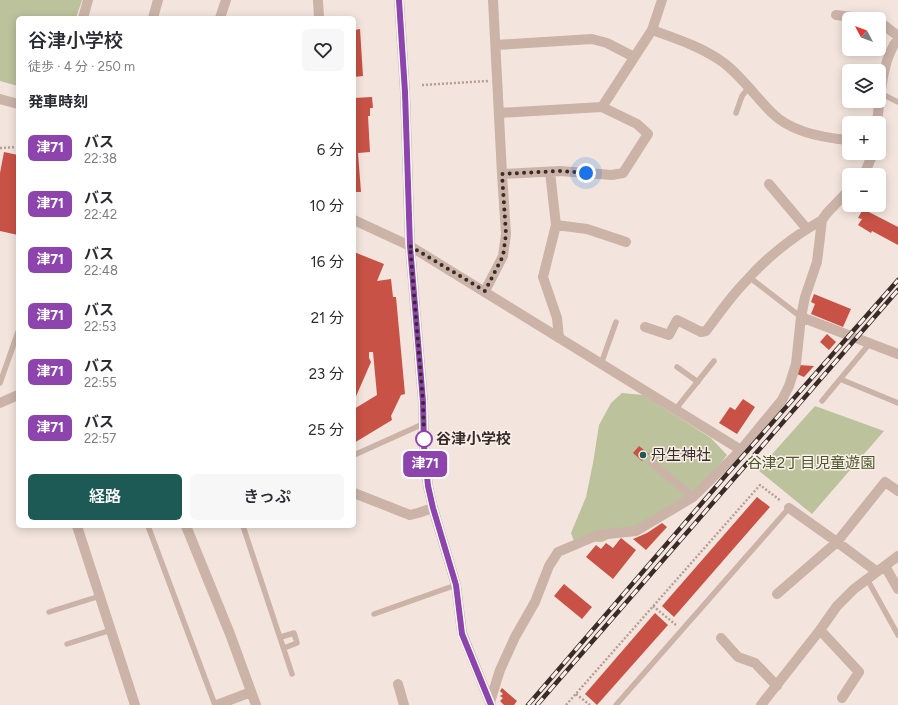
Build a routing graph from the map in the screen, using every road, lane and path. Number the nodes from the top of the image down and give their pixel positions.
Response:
1 (88, 0) edge
2 (158, 0) edge
3 (226, 0) edge
4 (318, 0) edge
5 (399, 0) edge
6 (493, 0) edge
7 (662, 0) edge
8 (836, 15) dead end
9 (84, 16) edge
10 (154, 16) edge
11 (221, 16) edge
12 (319, 16) edge
13 (842, 16) edge
14 (886, 28) edge
15 (652, 30) junction
16 (898, 36) edge
17 (898, 40) edge
18 (496, 45) junction
19 (634, 57) junction
20 (886, 68) edge
21 (498, 81) junction
22 (422, 85) dead end
23 (749, 87) junction
24 (886, 96) edge
25 (0, 99) edge
26 (898, 102) edge
27 (16, 103) edge
28 (602, 107) junction
29 (499, 113) junction
30 (736, 113) dead end
31 (842, 139) edge
32 (16, 147) edge
33 (0, 148) edge
34 (550, 172) junction
35 (502, 174) junction
36 (769, 184) dead end
37 (842, 197) edge
38 (822, 220) junction
39 (356, 221) edge
40 (556, 226) junction
41 (806, 229) junction
42 (626, 242) dead end
43 (410, 246) junction
44 (749, 277) junction
45 (485, 291) junction
46 (801, 317) junction
47 (616, 322) dead end
48 (645, 327) dead end
49 (16, 338) edge
50 (559, 338) junction
51 (870, 343) junction
52 (898, 354) edge
53 (714, 361) dead end
54 (601, 364) junction
55 (677, 367) dead end
56 (840, 379) junction
57 (698, 382) junction
58 (0, 383) edge
59 (16, 396) edge
60 (822, 401) dead end
61 (0, 403) edge
62 (898, 403) edge
63 (675, 410) junction
64 (423, 424) junction
65 (741, 450) junction
66 (356, 454) edge
67 (652, 463) dead end
68 (898, 491) edge
69 (356, 494) edge
70 (693, 497) junction
71 (433, 508) junction
72 (789, 508) junction
73 (78, 528) edge
74 (149, 528) edge
75 (187, 528) edge
76 (244, 528) edge
77 (837, 542) junction
78 (898, 556) edge
79 (885, 566) junction
80 (876, 572) junction
81 (867, 579) junction
82 (456, 585) junction
83 (898, 588) edge
84 (777, 594) dead end
85 (100, 596) junction
86 (653, 606) junction
87 (49, 612) dead end
88 (374, 614) dead end
89 (111, 630) junction
90 (682, 630) junction
91 (820, 630) junction
92 (898, 636) edge
93 (281, 637) junction
94 (721, 638) dead end
95 (67, 644) dead end
96 (284, 648) junction
97 (292, 674) dead end
98 (398, 684) dead end
99 (776, 686) junction
100 (251, 692) junction
101 (576, 694) junction
102 (842, 698) dead end
103 (490, 704) edge
104 (135, 705) edge
105 (216, 705) edge
106 (256, 705) edge
107 (404, 705) edge
108 (566, 705) edge
109 (590, 705) edge
110 (616, 705) edge
111 (761, 705) edge

1 - 9 street
2 - 10 street
3 - 11 street
4 - 12 street
5 - 43 street
6 - 18 street
7 - 15 street
8 - 13 street
14 - 16 street
15 - 19 street
15 - 23 street
17 - 20 street
18 - 19 street
18 - 21 street
19 - 28 street
21 - 22 path
21 - 29 street
23 - 30 lane
23 - 31 street
24 - 26 lane
25 - 27 street
28 - 29 street
28 - 34 street
29 - 35 street
32 - 33 path
34 - 35 street
34 - 40 street
35 - 45 street
36 - 41 street
37 - 38 street
38 - 41 street
38 - 46 street
39 - 43 street
40 - 42 street
40 - 50 street
41 - 44 street
43 - 45 street
43 - 64 street
44 - 46 lane
44 - 48 street
45 - 50 street
46 - 51 street
46 - 65 street
47 - 54 lane
49 - 58 lane
50 - 54 street
51 - 52 street
51 - 56 lane
53 - 57 lane
54 - 63 street
55 - 57 lane
56 - 60 lane
56 - 62 lane
57 - 63 lane
59 - 61 street
63 - 65 street
64 - 66 lane
64 - 71 street
65 - 70 street
67 - 70 street
68 - 77 street
69 - 71 street
70 - 103 street
71 - 82 street
72 - 77 street
72 - 86 path
72 - 90 lane
73 - 85 street
74 - 105 lane
75 - 100 street
76 - 93 lane
77 - 80 street
77 - 84 street
78 - 79 street
79 - 80 street
79 - 83 street
80 - 81 street
81 - 91 street
81 - 92 lane
82 - 88 lane
82 - 103 street
85 - 87 lane
85 - 89 street
86 - 90 path
86 - 101 path
89 - 95 lane
89 - 104 street
90 - 110 lane
91 - 99 street
91 - 102 street
93 - 96 lane
93 - 96 lane
94 - 99 street
96 - 97 lane
98 - 107 street
99 - 111 street
100 - 105 street
100 - 106 street
101 - 108 path
101 - 109 path

